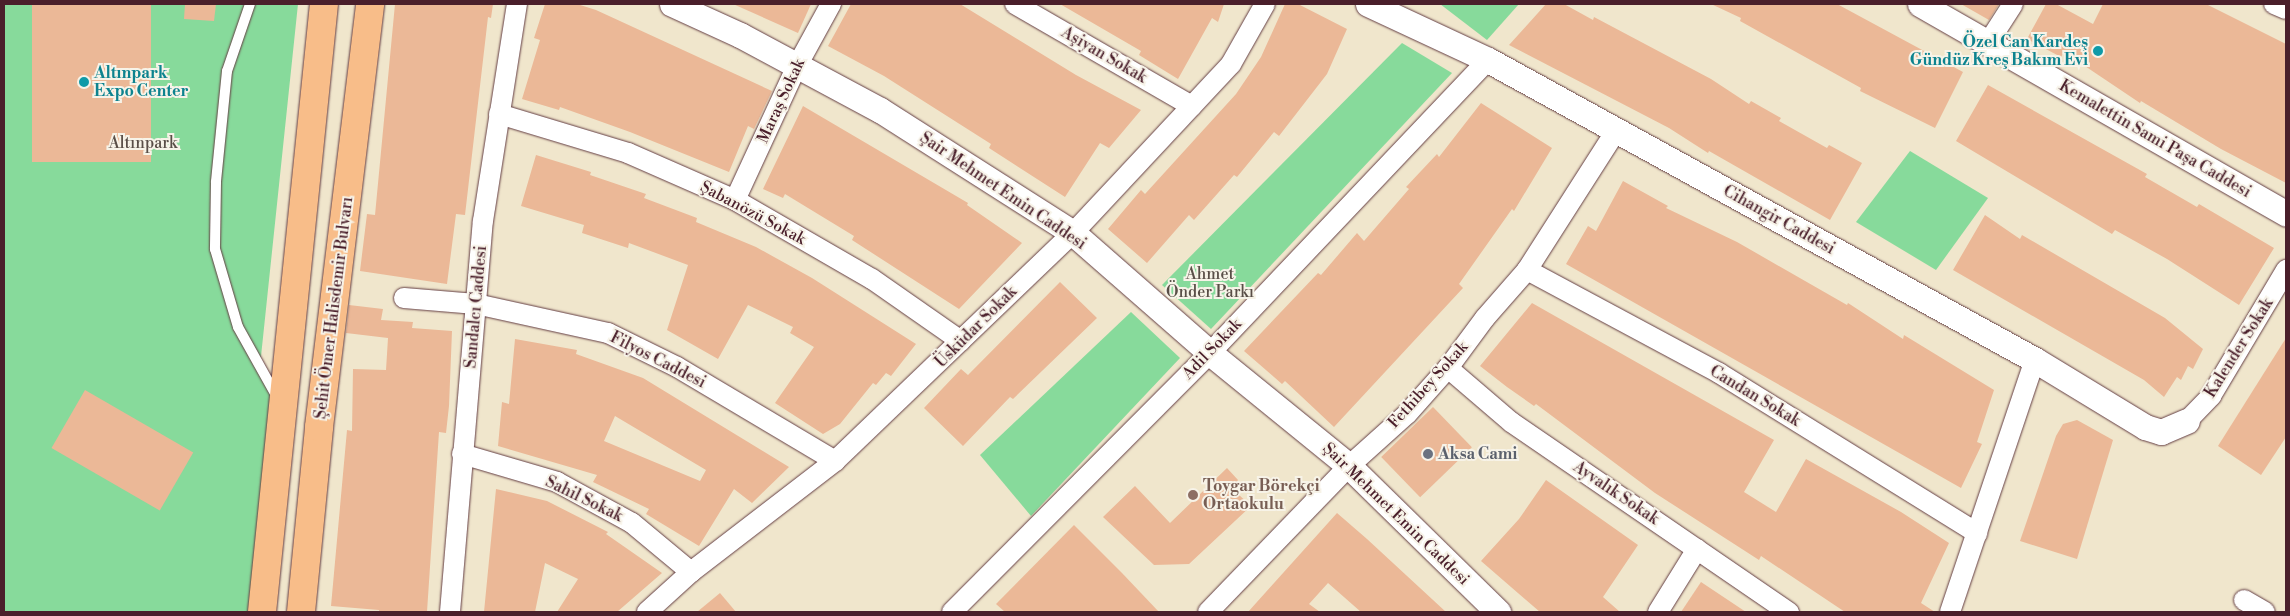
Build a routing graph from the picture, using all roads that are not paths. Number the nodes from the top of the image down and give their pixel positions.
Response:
1 (250, 4) edge
2 (324, 4) edge
3 (370, 4) edge
4 (517, 4) edge
5 (672, 4) edge
6 (831, 4) edge
7 (1015, 4) edge
8 (1265, 4) edge
9 (1368, 4) edge
10 (1920, 4) edge
11 (2013, 4) edge
12 (2274, 4) edge
13 (2286, 9) edge
14 (1988, 43) junction
15 (1488, 60) junction
16 (797, 66) junction
17 (1192, 106) junction
18 (499, 114) junction
19 (1616, 131) junction
20 (735, 200) junction
21 (2286, 214) edge
22 (1073, 233) junction
23 (1527, 270) junction
24 (2286, 270) edge
25 (404, 298) dead end
26 (476, 304) junction
27 (961, 341) junction
28 (1210, 353) junction
29 (2035, 360) junction
30 (1448, 368) junction
31 (283, 407) junction
32 (2187, 421) joint
33 (462, 454) junction
34 (835, 462) junction
35 (1349, 466) junction
36 (1977, 533) junction
37 (1697, 549) junction
38 (692, 572) junction
39 (2244, 600) dead end
40 (262, 612) edge
41 (301, 612) edge
42 (450, 612) edge
43 (647, 612) edge
44 (952, 612) edge
45 (1208, 612) edge
46 (1498, 612) edge
47 (1658, 612) edge
48 (1788, 612) edge
49 (1950, 612) edge
50 (2265, 612) edge

1 - 31 lane
2 - 31 highway
3 - 41 highway, Şehit Ömer Halisdemir Bulvarı
4 - 18 street, Sandalcı Caddesi
5 - 16 street, Şair Mehmet Emin Caddesi
6 - 16 street, Maraş Sokak
7 - 17 street, Aşiyan Sokak
8 - 17 street, Üsküdar Sokak
9 - 15 street, Cihangir Caddesi
10 - 14 street, Kemalettin Sami Paşa Caddesi
11 - 14 street
12 - 13 street
14 - 21 street, Kemalettin Sami Paşa Caddesi
15 - 19 street, Cihangir Caddesi
15 - 28 street, Adil Sokak
16 - 20 street, Maraş Sokak
16 - 22 street, Şair Mehmet Emin Caddesi
17 - 22 street, Üsküdar Sokak
18 - 20 street, Şabanözü Sokak
18 - 26 street, Sandalcı Caddesi
19 - 23 street, Fethibey Sokak
19 - 29 street, Cihangir Caddesi
20 - 27 street, Şabanözü Sokak
22 - 27 street, Üsküdar Sokak
22 - 28 street, Şair Mehmet Emin Caddesi
23 - 30 street, Fethibey Sokak
23 - 36 street, Candan Sokak
24 - 32 street, Kalender Sokak
25 - 26 street, Filyos Caddesi
26 - 33 street, Sandalcı Caddesi
26 - 34 street, Filyos Caddesi
27 - 34 street, Üsküdar Sokak
28 - 35 street, Şair Mehmet Emin Caddesi
28 - 44 street, Adil Sokak
29 - 32 street, Cihangir Caddesi
29 - 36 street
30 - 35 street, Fethibey Sokak
30 - 37 street, Ayvalık Sokak
31 - 40 highway
33 - 38 street, Sahil Sokak
33 - 42 street, Sandalcı Caddesi
34 - 38 street, Üsküdar Sokak
35 - 45 street, Fethibey Sokak
35 - 46 street, Şair Mehmet Emin Caddesi
36 - 49 street
37 - 47 street
37 - 48 street, Ayvalık Sokak
38 - 43 street, Üsküdar Sokak
39 - 50 street

